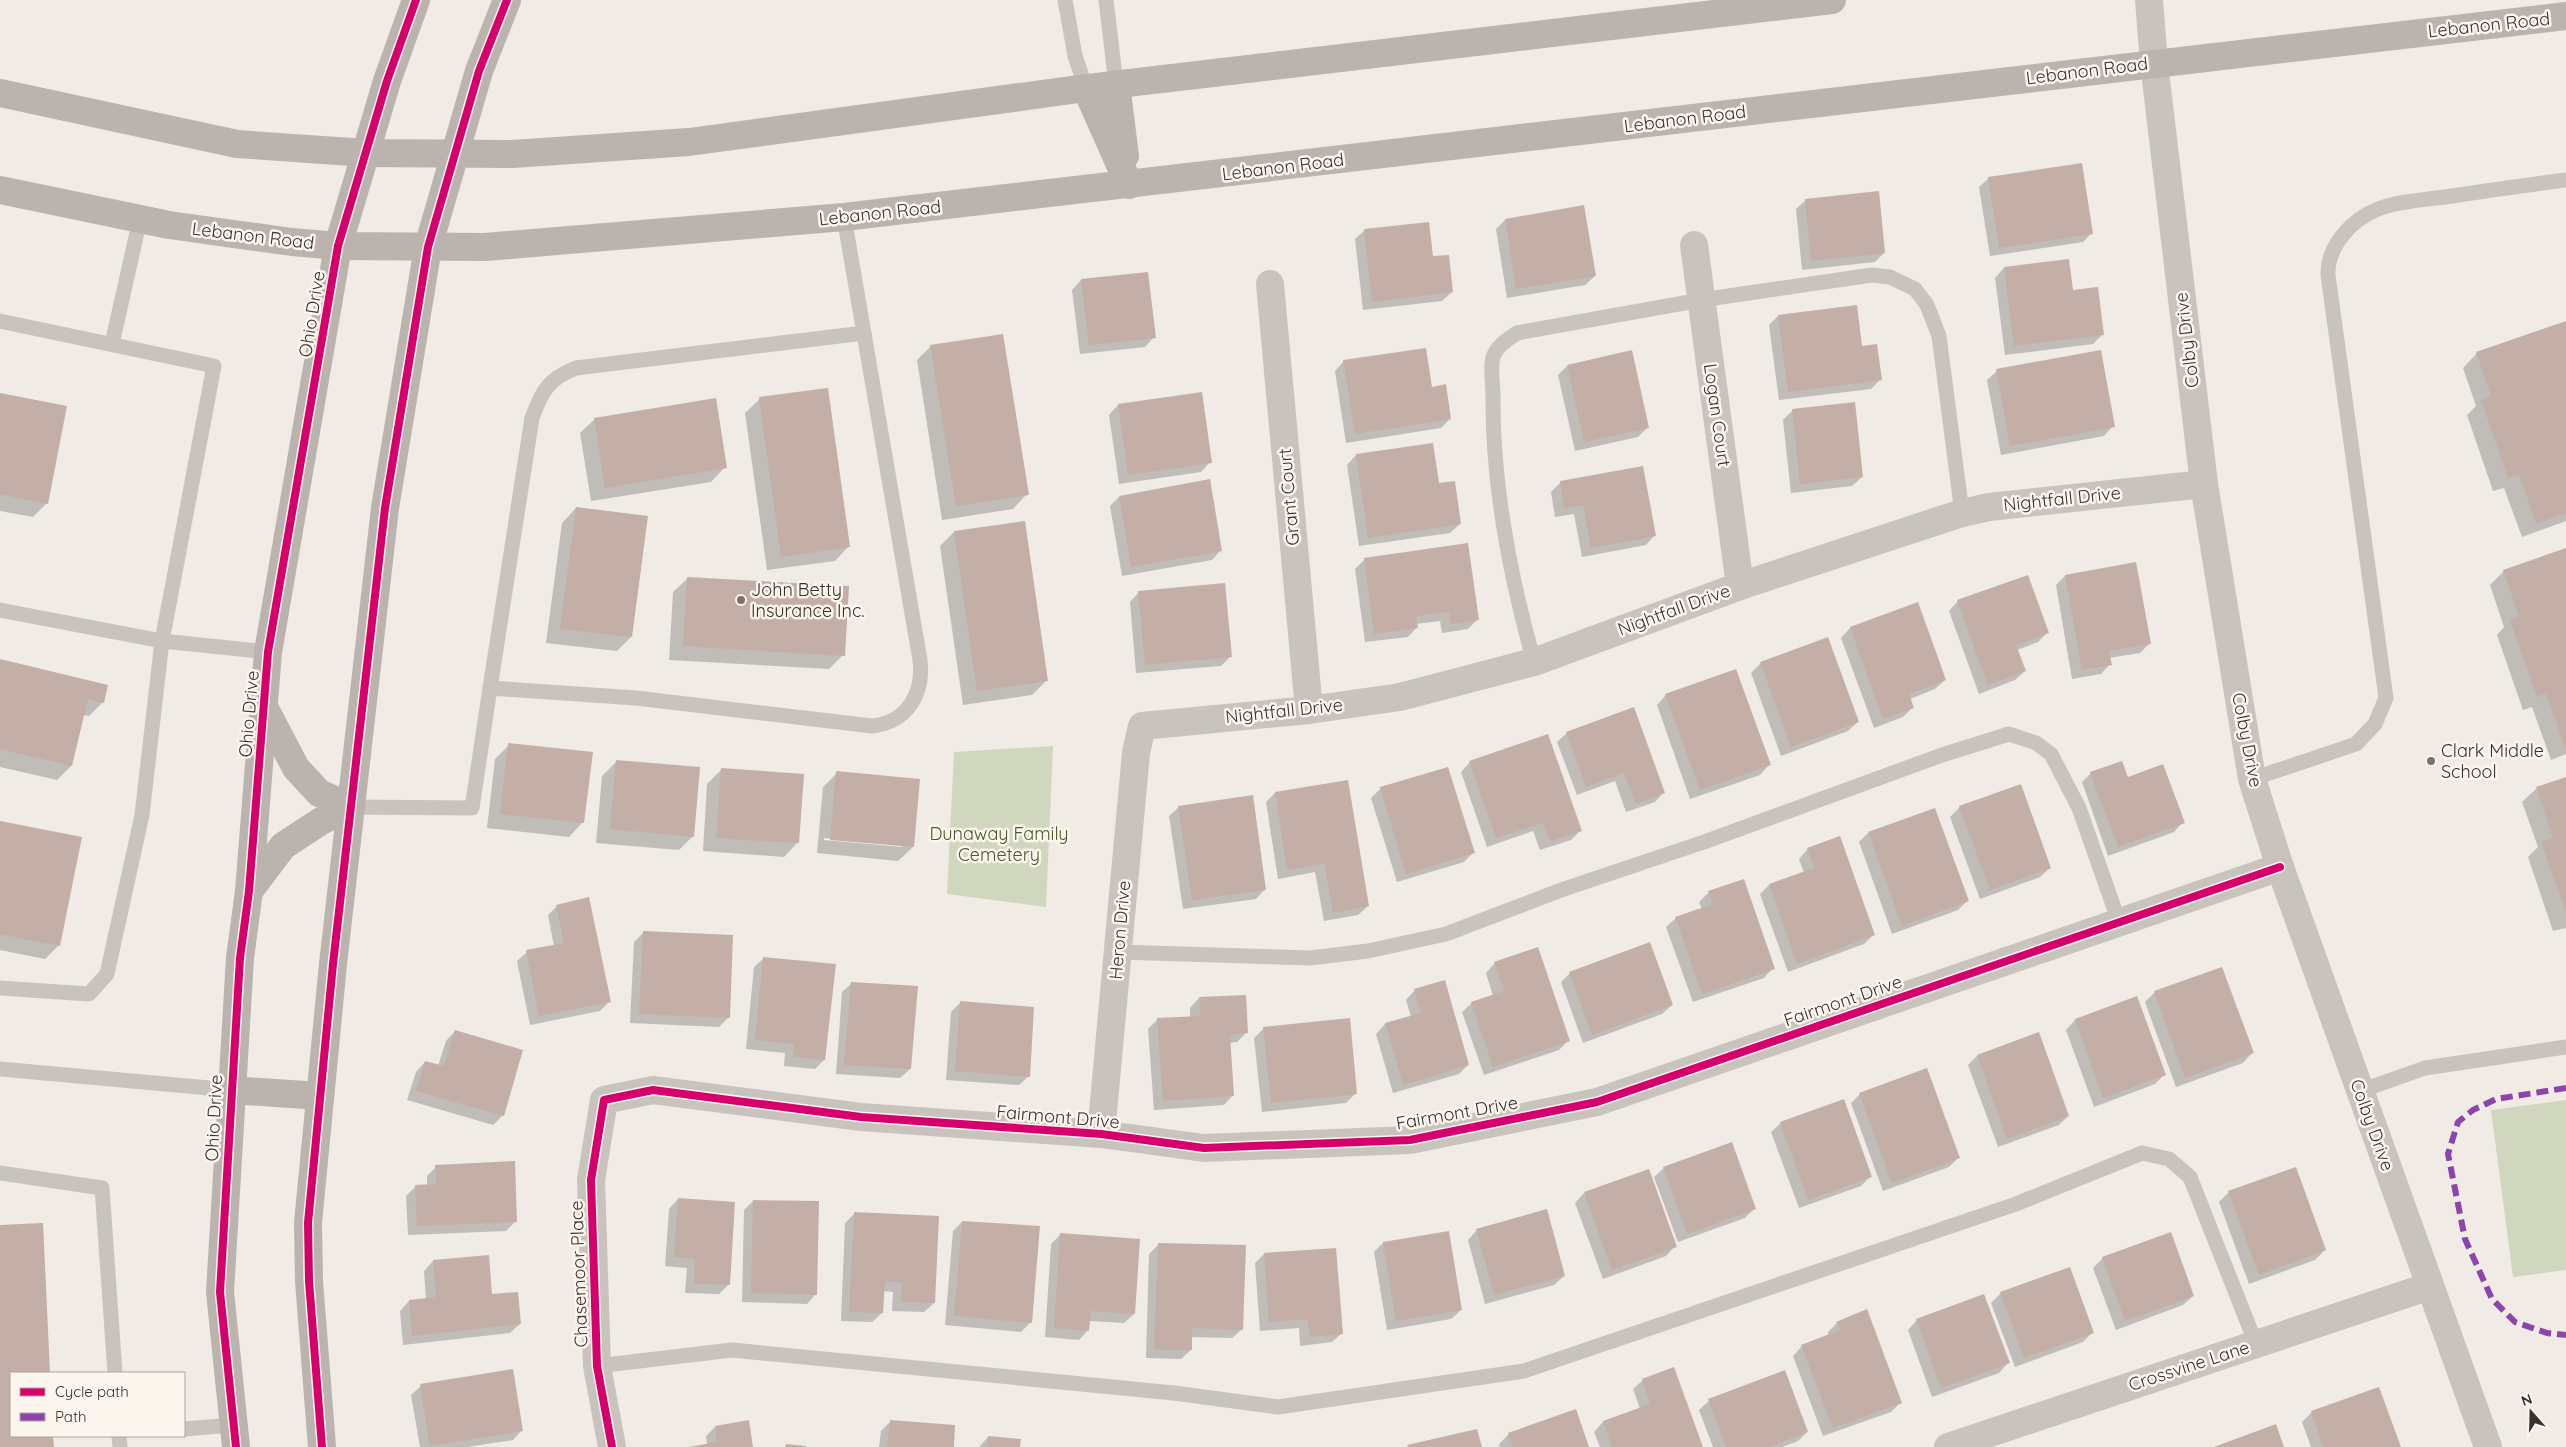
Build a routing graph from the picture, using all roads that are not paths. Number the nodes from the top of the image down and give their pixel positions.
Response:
1 (416, 0) edge
2 (507, 0) edge
3 (1064, 0) edge
4 (1106, 0) edge
5 (1832, 0) edge
6 (2149, 0) edge
7 (2566, 16) edge
8 (2154, 63) junction
9 (1116, 84) junction
10 (1086, 88) junction
11 (0, 93) edge
12 (366, 153) junction
13 (457, 153) junction
14 (2566, 180) edge
15 (1129, 185) junction
16 (0, 190) edge
17 (844, 217) junction
18 (140, 219) junction
19 (1694, 245) dead end
20 (338, 246) junction
21 (428, 248) junction
22 (1270, 284) dead end
23 (1701, 300) junction
24 (0, 321) edge
25 (864, 333) junction
26 (112, 344) junction
27 (2204, 484) junction
28 (1962, 513) junction
29 (1740, 586) junction
30 (0, 610) edge
31 (162, 641) junction
32 (268, 652) junction
33 (1534, 662) junction
34 (490, 688) junction
35 (264, 707) junction
36 (1308, 710) junction
37 (1142, 726) joint
38 (2252, 779) junction
39 (351, 808) junction
40 (2280, 867) junction
41 (249, 891) junction
42 (2119, 922) junction
43 (1118, 952) junction
44 (0, 988) edge
45 (2566, 1047) edge
46 (0, 1069) edge
47 (231, 1090) junction
48 (2360, 1091) junction
49 (320, 1096) junction
50 (604, 1100) joint
51 (1101, 1134) junction
52 (0, 1174) edge
53 (2430, 1286) junction
54 (2256, 1344) junction
55 (597, 1366) junction
56 (115, 1372) edge
57 (185, 1429) edge
58 (234, 1436) edge
59 (322, 1447) edge
60 (612, 1447) edge
61 (1948, 1447) edge
62 (2488, 1447) edge

1 - 12 main road, Ohio Drive
2 - 13 main road
3 - 10 lane
4 - 9 lane
5 - 9 main road
6 - 8 street, Colby Drive
7 - 8 main road, Lebanon Road
8 - 15 main road, Lebanon Road
8 - 27 street, Colby Drive
9 - 10 main road
9 - 15 main road
10 - 13 main road
10 - 15 main road
11 - 12 main road
12 - 13 main road
12 - 20 main road, Ohio Drive
13 - 21 main road
14 - 38 lane
15 - 17 main road, Lebanon Road
16 - 18 main road, Lebanon Road
17 - 21 main road, Lebanon Road
17 - 25 lane
18 - 20 main road, Lebanon Road
18 - 26 lane
19 - 23 street, Logan Court
20 - 21 main road, Lebanon Road
20 - 32 main road, Ohio Drive
21 - 39 main road
22 - 36 street, Grant Court
23 - 28 lane
23 - 29 street, Logan Court
23 - 33 lane
24 - 26 lane
25 - 34 lane
25 - 34 lane
26 - 31 lane
27 - 28 street, Nightfall Drive
27 - 38 street, Colby Drive
28 - 29 street, Nightfall Drive
29 - 33 street, Nightfall Drive
30 - 31 lane
31 - 32 lane
31 - 44 lane
32 - 35 main road, Ohio Drive
33 - 36 street, Nightfall Drive
34 - 39 lane
35 - 39 main road
35 - 41 main road, Ohio Drive
36 - 37 street, Nightfall Drive
37 - 43 street, Heron Drive
38 - 40 street, Colby Drive
39 - 41 main road
39 - 49 main road
40 - 42 street, Fairmont Drive
40 - 48 street, Colby Drive
41 - 47 main road, Ohio Drive
42 - 43 lane
42 - 51 street, Fairmont Drive
43 - 51 street, Heron Drive
45 - 48 lane
46 - 47 lane
47 - 49 main road
47 - 58 main road, Ohio Drive
48 - 53 street, Colby Drive
49 - 59 main road
50 - 51 street, Fairmont Drive
50 - 55 street, Chasemoor Place
52 - 56 lane
53 - 54 street, Crossvine Lane
53 - 62 street, Colby Drive
54 - 55 lane
54 - 61 street, Crossvine Lane
55 - 60 street, Chasemoor Place
57 - 58 lane

